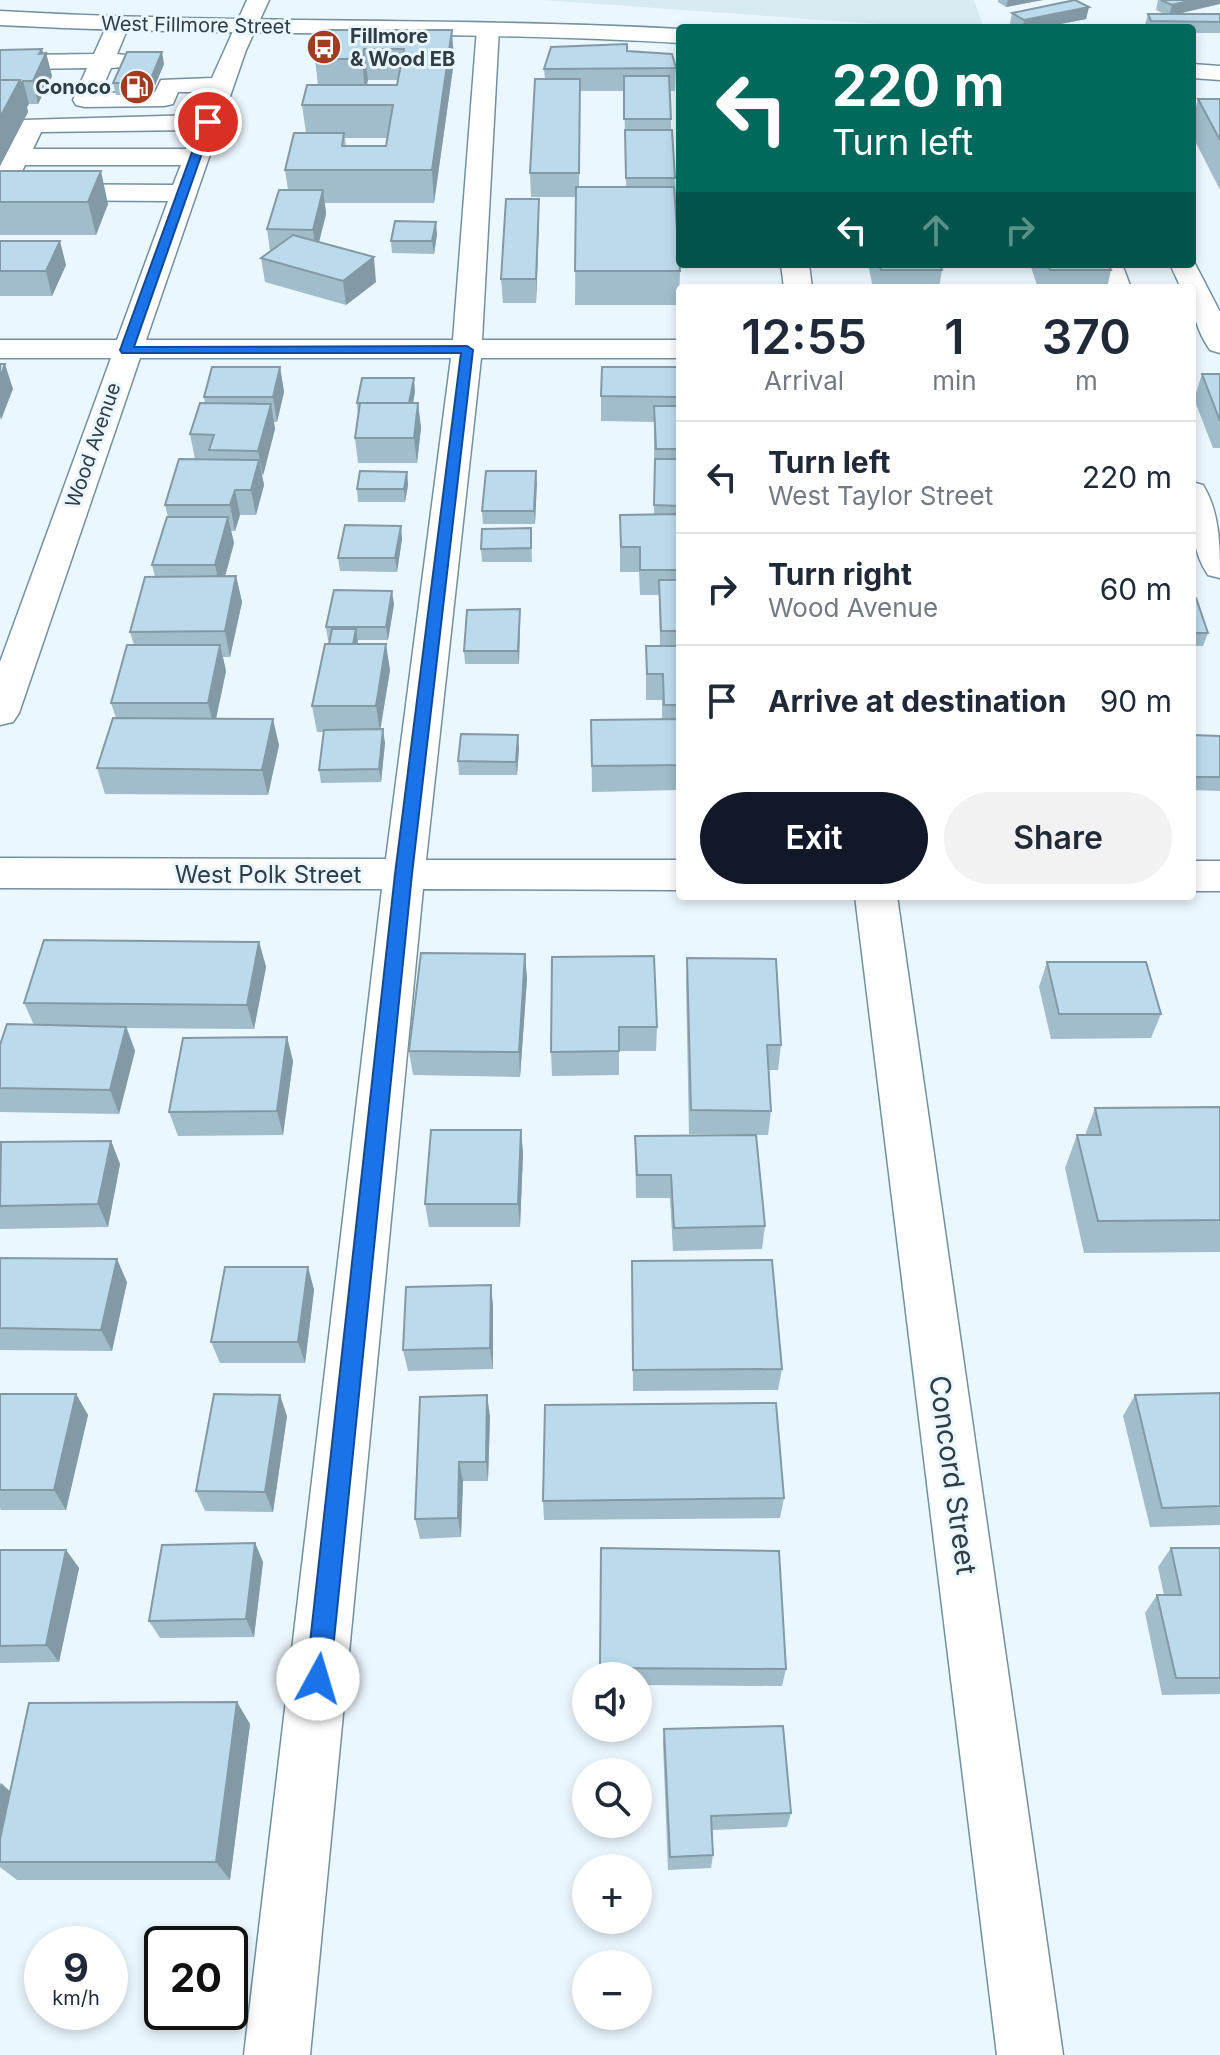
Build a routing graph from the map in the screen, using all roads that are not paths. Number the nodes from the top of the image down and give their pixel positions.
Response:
1 (252, 13) edge
2 (0, 18) edge
3 (118, 25) junction
4 (488, 28) junction
5 (676, 36) edge
6 (25, 62) edge
7 (98, 69) junction
8 (1196, 71) edge
9 (164, 72) junction
10 (1220, 73) edge
11 (123, 78) edge
12 (221, 85) junction
13 (208, 122) junction
14 (17, 157) junction
15 (195, 157) junction
16 (183, 193) junction
17 (1196, 292) edge
18 (1220, 347) edge
19 (0, 349) edge
20 (676, 349) edge
21 (126, 350) junction
22 (467, 350) junction
23 (1196, 350) edge
24 (1196, 503) edge
25 (1220, 568) edge
26 (0, 713) edge
27 (0, 873) edge
28 (404, 874) junction
29 (676, 875) edge
30 (1196, 876) edge
31 (1220, 876) edge
32 (877, 900) edge
33 (277, 2055) edge
34 (1030, 2055) edge

1 - 3 street, West Fillmore Street
1 - 4 street, West Fillmore Street
1 - 12 street, Wood Avenue
2 - 3 street, West Fillmore Street
3 - 7 street
4 - 5 street, West Fillmore Street
4 - 22 street
6 - 7 street
7 - 9 street
7 - 9 street
7 - 11 street
8 - 10 street
9 - 12 street
12 - 13 street, Wood Avenue
13 - 14 street
13 - 15 street, Wood Avenue
14 - 15 street
14 - 16 street
15 - 16 street, Wood Avenue
16 - 21 street, Wood Avenue
17 - 18 street
18 - 23 street
19 - 21 street
20 - 22 street
21 - 22 street
21 - 26 street, Wood Avenue
22 - 28 street
24 - 25 street
27 - 28 street, West Polk Street
28 - 29 street, West Polk Street
28 - 33 street
30 - 31 street
32 - 34 street, Concord Street

